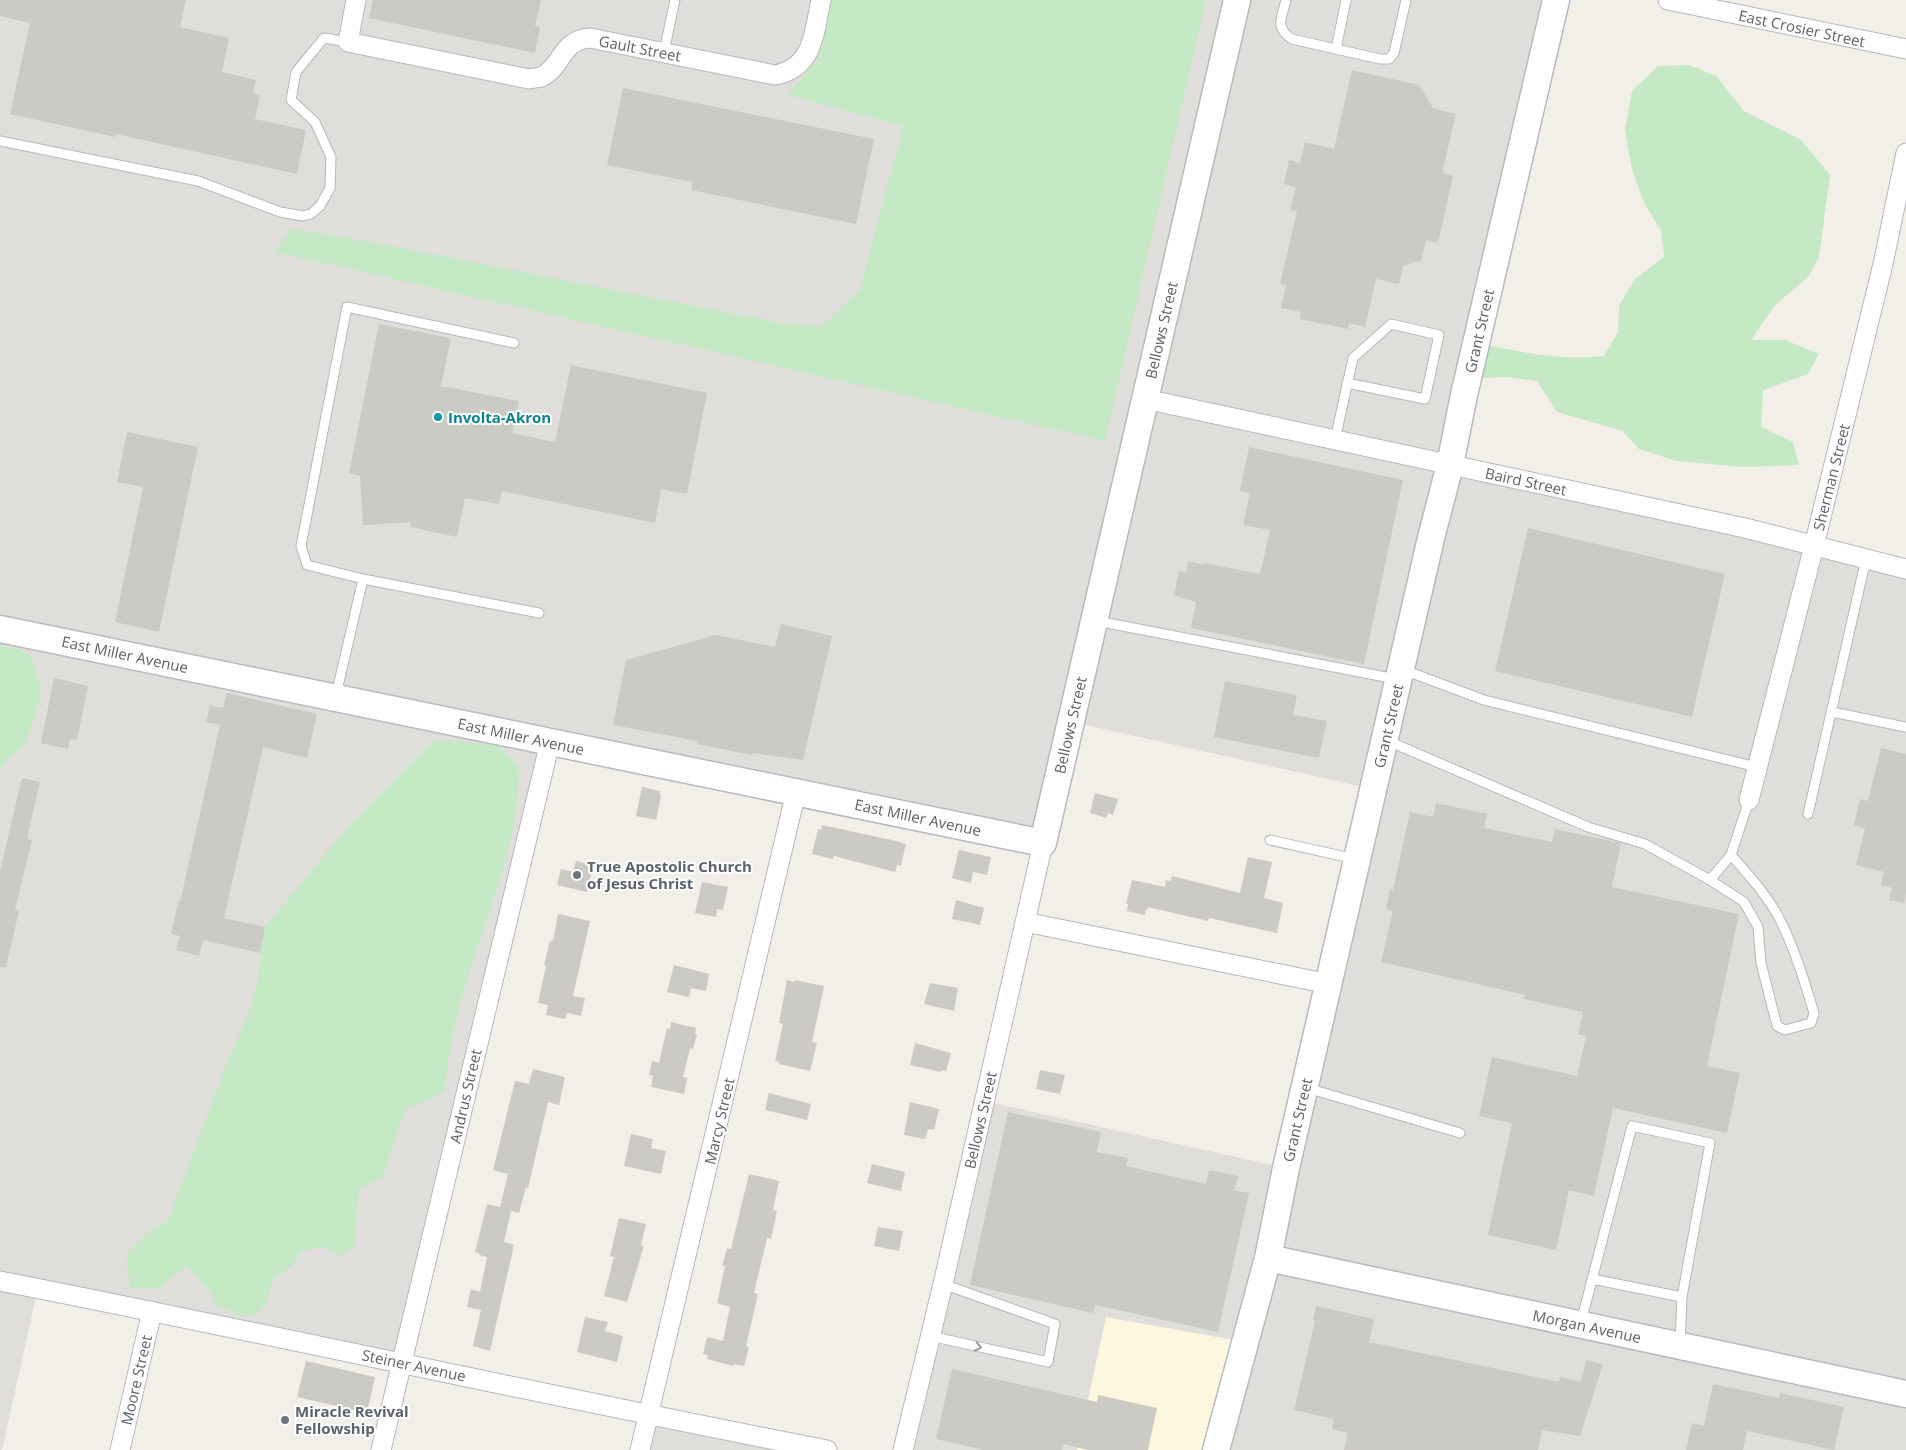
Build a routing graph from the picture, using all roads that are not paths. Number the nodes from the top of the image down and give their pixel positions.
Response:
1 (356, 0) edge
2 (675, 0) edge
3 (821, 0) edge
4 (1237, 0) edge
5 (1286, 0) edge
6 (1346, 0) edge
7 (1406, 0) edge
8 (1556, 0) edge
9 (1668, 0) edge
10 (352, 43) junction
11 (1336, 49) junction
12 (1906, 49) edge
13 (664, 52) junction
14 (0, 140) edge
15 (1906, 153) edge
16 (514, 343) dead end
17 (1348, 384) junction
18 (1145, 399) junction
19 (1335, 440) junction
20 (1450, 464) junction
21 (1814, 546) junction
22 (1866, 559) junction
23 (1906, 569) edge
24 (363, 579) junction
25 (539, 613) dead end
26 (1094, 621) junction
27 (0, 629) edge
28 (1400, 674) junction
29 (336, 698) junction
30 (1832, 712) junction
31 (1906, 728) edge
32 (1385, 740) junction
33 (550, 742) junction
34 (1757, 766) junction
35 (796, 792) junction
36 (1748, 800) joint
37 (1808, 814) dead end
38 (1270, 840) dead end
39 (1043, 843) junction
40 (1731, 855) junction
41 (1358, 859) junction
42 (1710, 880) junction
43 (1025, 922) junction
44 (1328, 984) junction
45 (1305, 1087) junction
46 (1460, 1133) dead end
47 (1268, 1258) junction
48 (1592, 1279) junction
49 (0, 1281) edge
50 (943, 1284) junction
51 (1682, 1298) junction
52 (152, 1311) junction
53 (1581, 1324) junction
54 (930, 1336) junction
55 (1680, 1345) junction
56 (401, 1362) junction
57 (1906, 1394) edge
58 (649, 1416) junction
59 (120, 1450) edge
60 (381, 1450) edge
61 (640, 1450) edge
62 (827, 1450) edge
63 (903, 1450) edge
64 (1216, 1450) edge

1 - 10 street
2 - 13 lane
3 - 13 street, Gault Street
4 - 18 street, Bellows Street
5 - 11 lane
6 - 11 lane
7 - 11 lane
8 - 20 street, Grant Street
9 - 12 street, East Crosier Street
10 - 13 street, Gault Street
10 - 14 lane
15 - 21 street, Sherman Street
16 - 24 lane
17 - 17 lane
17 - 19 lane
18 - 19 street, Baird Street
18 - 26 street, Bellows Street
19 - 20 street, Baird Street
20 - 21 street, Baird Street
20 - 28 street, Grant Street
21 - 22 street, Baird Street
21 - 34 street, Sherman Street
22 - 23 street, Baird Street
22 - 30 lane
24 - 25 lane
24 - 29 lane
26 - 28 lane
26 - 39 street, Bellows Street
27 - 29 street, East Miller Avenue
28 - 32 street, Grant Street
28 - 34 lane
29 - 33 street, East Miller Avenue
30 - 31 lane
30 - 37 lane
32 - 41 street, Grant Street
32 - 42 lane
33 - 35 street, East Miller Avenue
33 - 56 street, Andrus Street
34 - 36 street, Sherman Street
35 - 39 street, East Miller Avenue
35 - 58 street, Marcy Street
36 - 40 lane
38 - 41 lane
39 - 43 street, Bellows Street
40 - 42 lane
40 - 42 lane
41 - 44 street, Grant Street
43 - 44 street
43 - 50 street, Bellows Street
44 - 45 street, Grant Street
45 - 46 lane
45 - 47 street, Grant Street
47 - 53 street, Morgan Avenue
47 - 64 street, Grant Street
48 - 51 lane
48 - 51 lane
48 - 53 lane
49 - 52 street, Steiner Avenue
50 - 54 street, Bellows Street
54 -> 50 lane
51 - 55 lane
52 - 56 street, Steiner Avenue
52 - 59 street, Moore Street
53 - 55 street, Morgan Avenue
54 - 63 street, Bellows Street
55 - 57 street, Morgan Avenue
56 - 58 street, Steiner Avenue
56 - 60 street, Andrus Street
58 - 61 street, Marcy Street
58 - 62 street, Steiner Avenue

